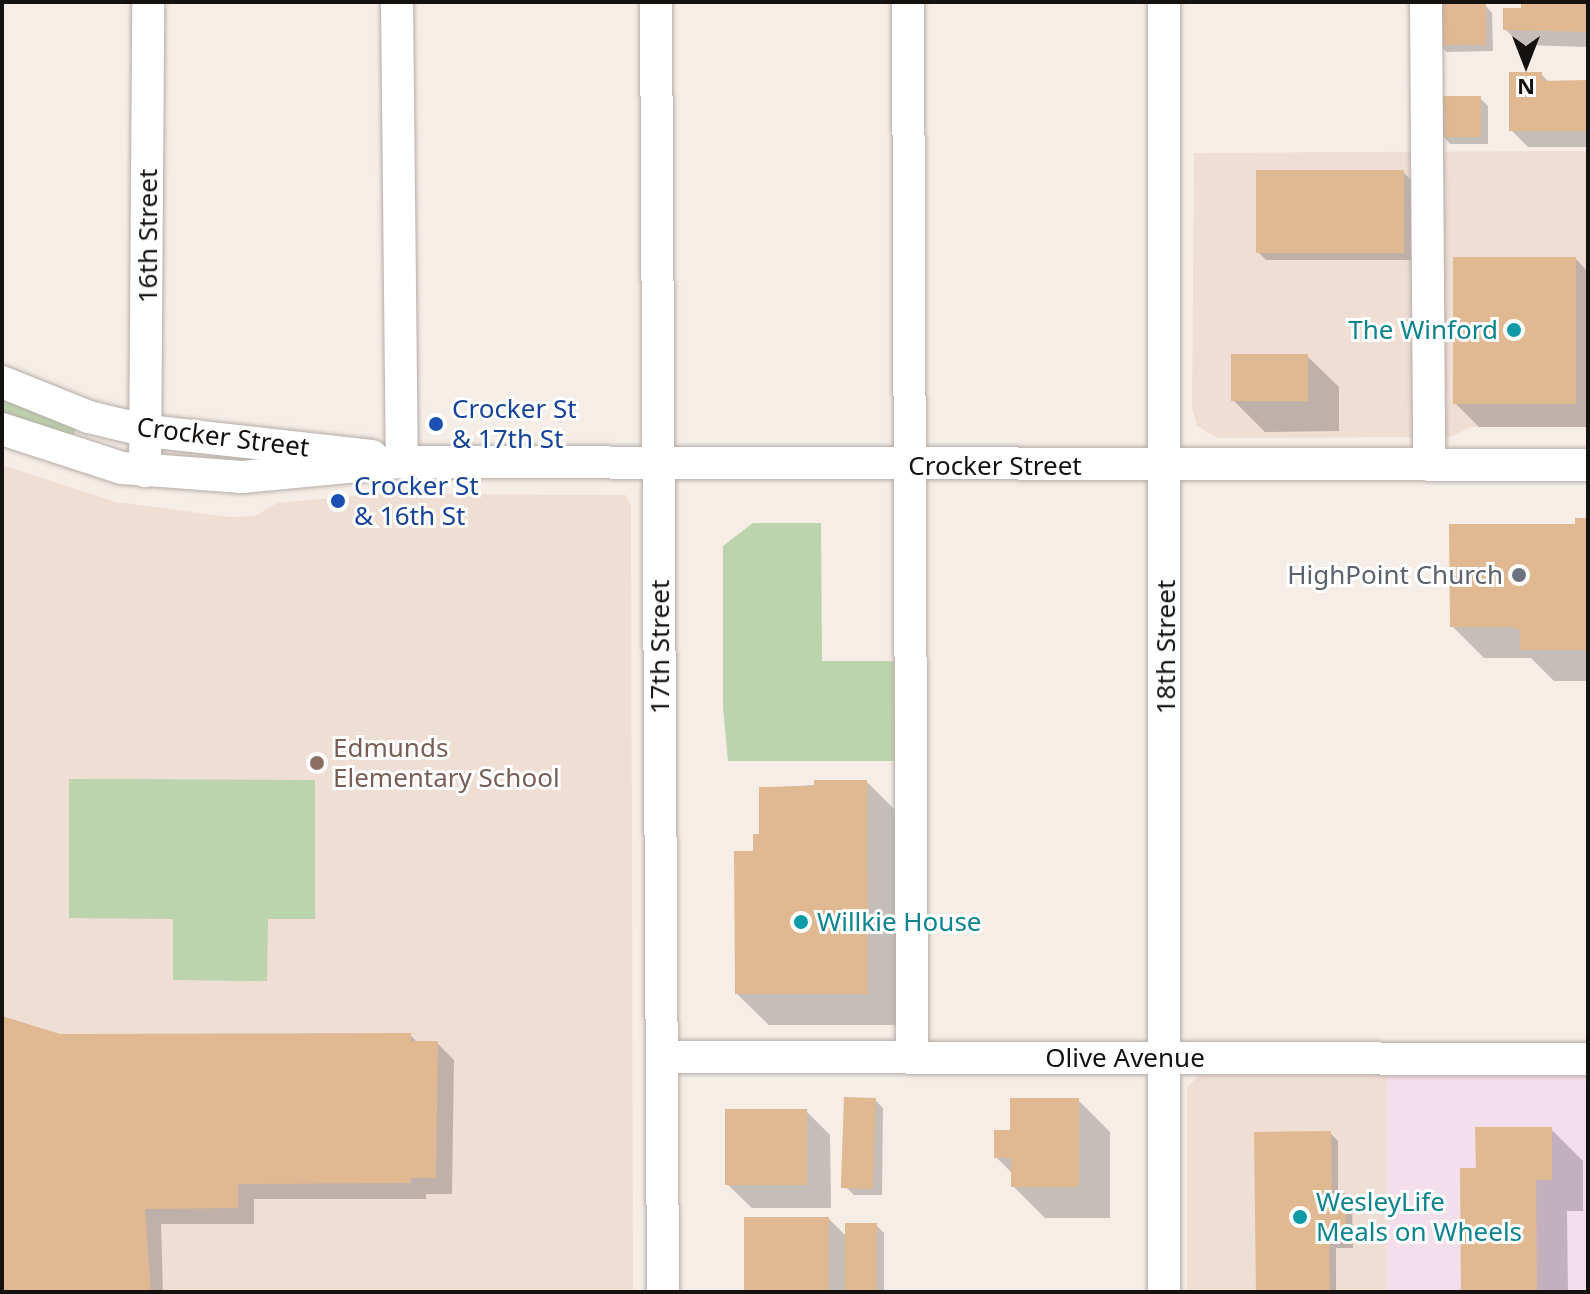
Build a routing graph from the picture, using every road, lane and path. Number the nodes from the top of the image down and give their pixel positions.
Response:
1 (148, 2) edge
2 (397, 2) edge
3 (656, 2) edge
4 (908, 2) edge
5 (1164, 2) edge
6 (1426, 2) edge
7 (2, 382) edge
8 (2, 429) edge
9 (147, 431) junction
10 (402, 462) junction
11 (659, 464) junction
12 (1429, 465) junction
13 (1588, 465) edge
14 (910, 466) junction
15 (1166, 466) junction
16 (145, 471) junction
17 (663, 1057) junction
18 (912, 1057) junction
19 (1165, 1058) junction
20 (1588, 1059) edge
21 (663, 1292) edge
22 (1164, 1292) edge

1 - 9 street, 16th Street
2 - 10 street
3 - 11 street, 17th Street
4 - 14 street
5 - 15 street, 18th Street
6 - 12 street
7 - 9 street, Crocker Street
8 - 16 street, Crocker Street
9 - 10 street, Crocker Street
9 - 16 street, 16th Street
10 - 11 street, Crocker Street
10 - 16 street, Crocker Street
11 - 14 street, Crocker Street
11 - 17 street, 17th Street
12 - 13 street, Crocker Street
12 - 15 street, Crocker Street
14 - 15 street, Crocker Street
14 - 18 street
15 - 19 street, 18th Street
17 - 18 street, Olive Avenue
17 - 21 street, 17th Street
18 - 19 street, Olive Avenue
19 - 20 street, Olive Avenue
19 - 22 street, 18th Street

